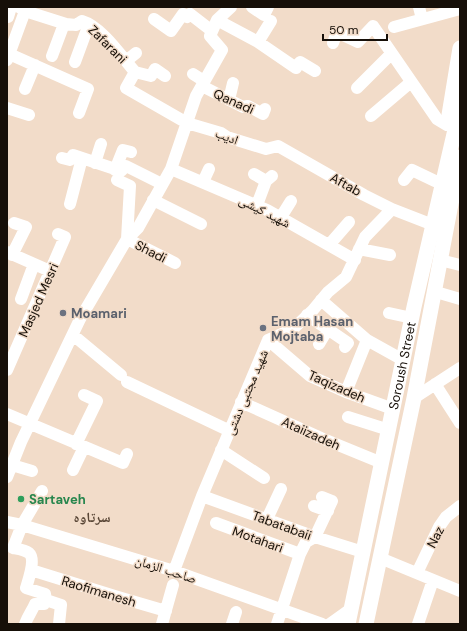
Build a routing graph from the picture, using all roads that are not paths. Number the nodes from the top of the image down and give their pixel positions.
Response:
1 (231, 7) edge
2 (252, 7) edge
3 (268, 7) edge
4 (419, 7) edge
5 (460, 9) edge
6 (30, 10) edge
7 (154, 19) dead end
8 (422, 19) junction
9 (271, 21) dead end
10 (64, 24) junction
11 (89, 24) junction
12 (214, 25) junction
13 (394, 27) dead end
14 (258, 42) junction
15 (333, 43) dead end
16 (460, 48) edge
17 (136, 53) dead end
18 (391, 54) junction
19 (8, 55) edge
20 (52, 56) dead end
21 (126, 61) junction
22 (75, 62) dead end
23 (35, 65) junction
24 (315, 71) dead end
25 (135, 72) junction
26 (192, 74) dead end
27 (165, 76) dead end
28 (410, 82) junction
29 (233, 83) dead end
30 (203, 84) junction
31 (357, 88) dead end
32 (25, 89) dead end
33 (229, 100) junction
34 (7, 108) edge
35 (460, 108) edge
36 (265, 109) dead end
37 (79, 113) dead end
38 (29, 115) dead end
39 (371, 116) dead end
40 (187, 123) junction
41 (447, 125) junction
42 (101, 144) dead end
43 (266, 150) joint
44 (131, 152) dead end
45 (460, 157) edge
46 (62, 158) dead end
47 (82, 158) junction
48 (95, 163) junction
49 (171, 169) junction
50 (209, 169) dead end
51 (254, 174) dead end
52 (116, 175) junction
53 (404, 180) dead end
54 (203, 182) junction
55 (436, 182) junction
56 (162, 184) junction
57 (460, 195) edge
58 (154, 200) junction
59 (291, 202) dead end
60 (70, 204) dead end
61 (257, 205) junction
62 (392, 209) junction
63 (281, 218) junction
64 (349, 222) dead end
65 (14, 223) dead end
66 (428, 223) junction
67 (201, 224) dead end
68 (58, 234) dead end
69 (127, 239) junction
70 (329, 245) junction
71 (10, 253) edge
72 (357, 255) junction
73 (390, 255) dead end
74 (444, 261) junction
75 (175, 263) dead end
76 (34, 264) junction
77 (460, 265) edge
78 (50, 271) junction
79 (436, 292) junction
80 (21, 299) dead end
81 (460, 299) edge
82 (321, 300) junction
83 (432, 310) junction
84 (413, 312) junction
85 (389, 313) dead end
86 (307, 315) junction
87 (328, 329) junction
88 (73, 335) junction
89 (268, 340) junction
90 (367, 340) junction
91 (319, 344) dead end
92 (345, 347) dead end
93 (403, 360) junction
94 (460, 368) edge
95 (7, 370) edge
96 (435, 384) junction
97 (346, 392) junction
98 (84, 395) dead end
99 (414, 398) junction
100 (242, 402) junction
101 (393, 409) junction
102 (7, 414) edge
103 (348, 417) dead end
104 (460, 423) edge
105 (30, 424) junction
106 (389, 430) junction
107 (230, 431) junction
108 (80, 446) junction
109 (221, 450) junction
110 (127, 454) dead end
111 (382, 463) junction
112 (12, 465) junction
113 (73, 470) dead end
114 (32, 471) dead end
115 (7, 477) edge
116 (264, 478) dead end
117 (281, 489) dead end
118 (42, 491) dead end
119 (202, 496) junction
120 (318, 501) dead end
121 (460, 506) edge
122 (267, 519) junction
123 (7, 522) edge
124 (216, 523) dead end
125 (22, 525) junction
126 (315, 536) junction
127 (363, 552) junction
128 (300, 554) junction
129 (380, 558) junction
130 (31, 570) junction
131 (174, 571) junction
132 (417, 573) junction
133 (433, 580) junction
134 (173, 585) dead end
135 (460, 591) edge
136 (46, 600) junction
137 (282, 609) junction
138 (166, 611) junction
139 (236, 612) dead end
140 (350, 617) edge
141 (25, 624) edge
142 (59, 624) edge
143 (162, 624) edge
144 (232, 624) edge
145 (277, 624) edge
146 (322, 624) edge
147 (330, 624) edge
148 (366, 624) edge
149 (418, 624) edge

1 - 12 street
2 - 3 street
4 - 8 street
5 - 8 street
6 - 10 street, Zafarani
6 - 19 street
7 - 12 street
8 - 13 street
9 - 14 street
10 - 11 street, Zafarani
10 - 20 street
11 - 21 street, Zafarani
11 - 22 street
12 - 14 street
12 - 30 street
14 - 24 street
15 - 18 street
16 - 41 main road
17 - 21 street
18 - 28 street
18 - 31 street
19 - 23 street
21 - 25 street, Zafarani
23 - 32 street
23 - 37 street
25 - 27 street
25 - 40 street, Zafarani
26 - 30 street, Qanadi
28 - 39 street
28 - 41 street
29 - 33 street
30 - 33 street, Qanadi
30 - 40 street
33 - 36 street, Qanadi
34 - 38 street
35 - 84 main road, Soroush Street
40 - 43 street, ادیب
40 - 49 street
41 - 55 main road
42 - 48 street
43 - 62 street, Aftab
44 - 52 street
45 - 83 main road, Soroush Street
46 - 47 street
47 - 48 street
47 - 60 street
48 - 52 street
49 - 54 street, شهید کیشی
49 - 56 street
50 - 54 street
51 - 61 street
52 - 56 street
52 - 69 street
53 - 55 street
54 - 61 street, شهید کیشی
55 - 66 main road
56 - 58 street
57 - 74 main road
58 - 67 street
58 - 69 street
59 - 63 street
61 - 63 street, شهید کیشی
62 - 66 street, Aftab
62 - 72 street, شهید مجتبی دشتی
63 - 70 street, شهید کیشی
64 - 70 street
65 - 71 street
66 - 84 main road
68 - 78 street, Masjed Mesri
69 - 75 street, Shadi
69 - 88 street
70 - 72 street, شهید کیشی
71 - 76 street
72 - 73 street, شهید کیشی
72 - 82 street, شهید مجتبی دشتی
74 - 77 street
74 - 79 main road
76 - 78 street
76 - 80 street
78 - 95 street, Masjed Mesri
79 - 81 street
79 - 83 main road
82 - 86 street, شهید مجتبی دشتی
82 - 90 street
83 - 99 main road, Soroush Street
84 - 85 street
84 - 93 main road, Soroush Street
86 - 87 street
86 - 89 street, شهید مجتبی دشتی
87 - 91 street
87 - 92 street
88 - 105 street
88 - 107 street
89 - 97 street, Taqizadeh
89 - 100 street, شهید مجتبی دشتی
90 - 93 street
90 - 97 street
93 - 101 main road, Soroush Street
94 - 96 street
96 - 99 street
96 - 104 street
97 - 101 street, Taqizadeh
98 - 108 street
99 - 129 main road, Soroush Street
100 - 107 street, شهید مجتبی دشتی
100 - 111 street, Ataiizadeh
101 - 106 main road, Soroush Street
102 - 105 street
103 - 106 street
105 - 108 street
105 - 112 street
106 - 111 main road, Soroush Street
107 - 109 street, شهید مجتبی دشتی
108 - 110 street
108 - 113 street
109 - 116 street
109 - 119 street, شهید مجتبی دشتی
111 - 127 main road, Soroush Street
112 - 114 street
112 - 115 street
117 - 122 street
118 - 125 street
119 - 122 street, Tabatabaii
119 - 131 street, شهید مجتبی دشتی
120 - 126 street
121 - 132 street, Naz
122 - 126 street, Tabatabaii
123 - 125 street, صاحب الزمان
124 - 128 street, Motahari
125 - 130 street
125 - 131 street, صاحب الزمان
126 - 127 street, Tabatabaii
126 - 128 street
127 - 140 main road, Soroush Street
128 - 137 street
129 - 132 street
129 - 148 main road, Soroush Street
130 - 136 street
130 - 138 street, Raofimanesh
131 - 137 street, صاحب الزمان
132 - 133 street
133 - 135 street
133 - 149 street
134 - 138 street
136 - 141 street
136 - 142 street
137 - 145 street
137 - 146 street, صاحب الزمان
138 - 143 street
139 - 144 street
140 - 147 street

